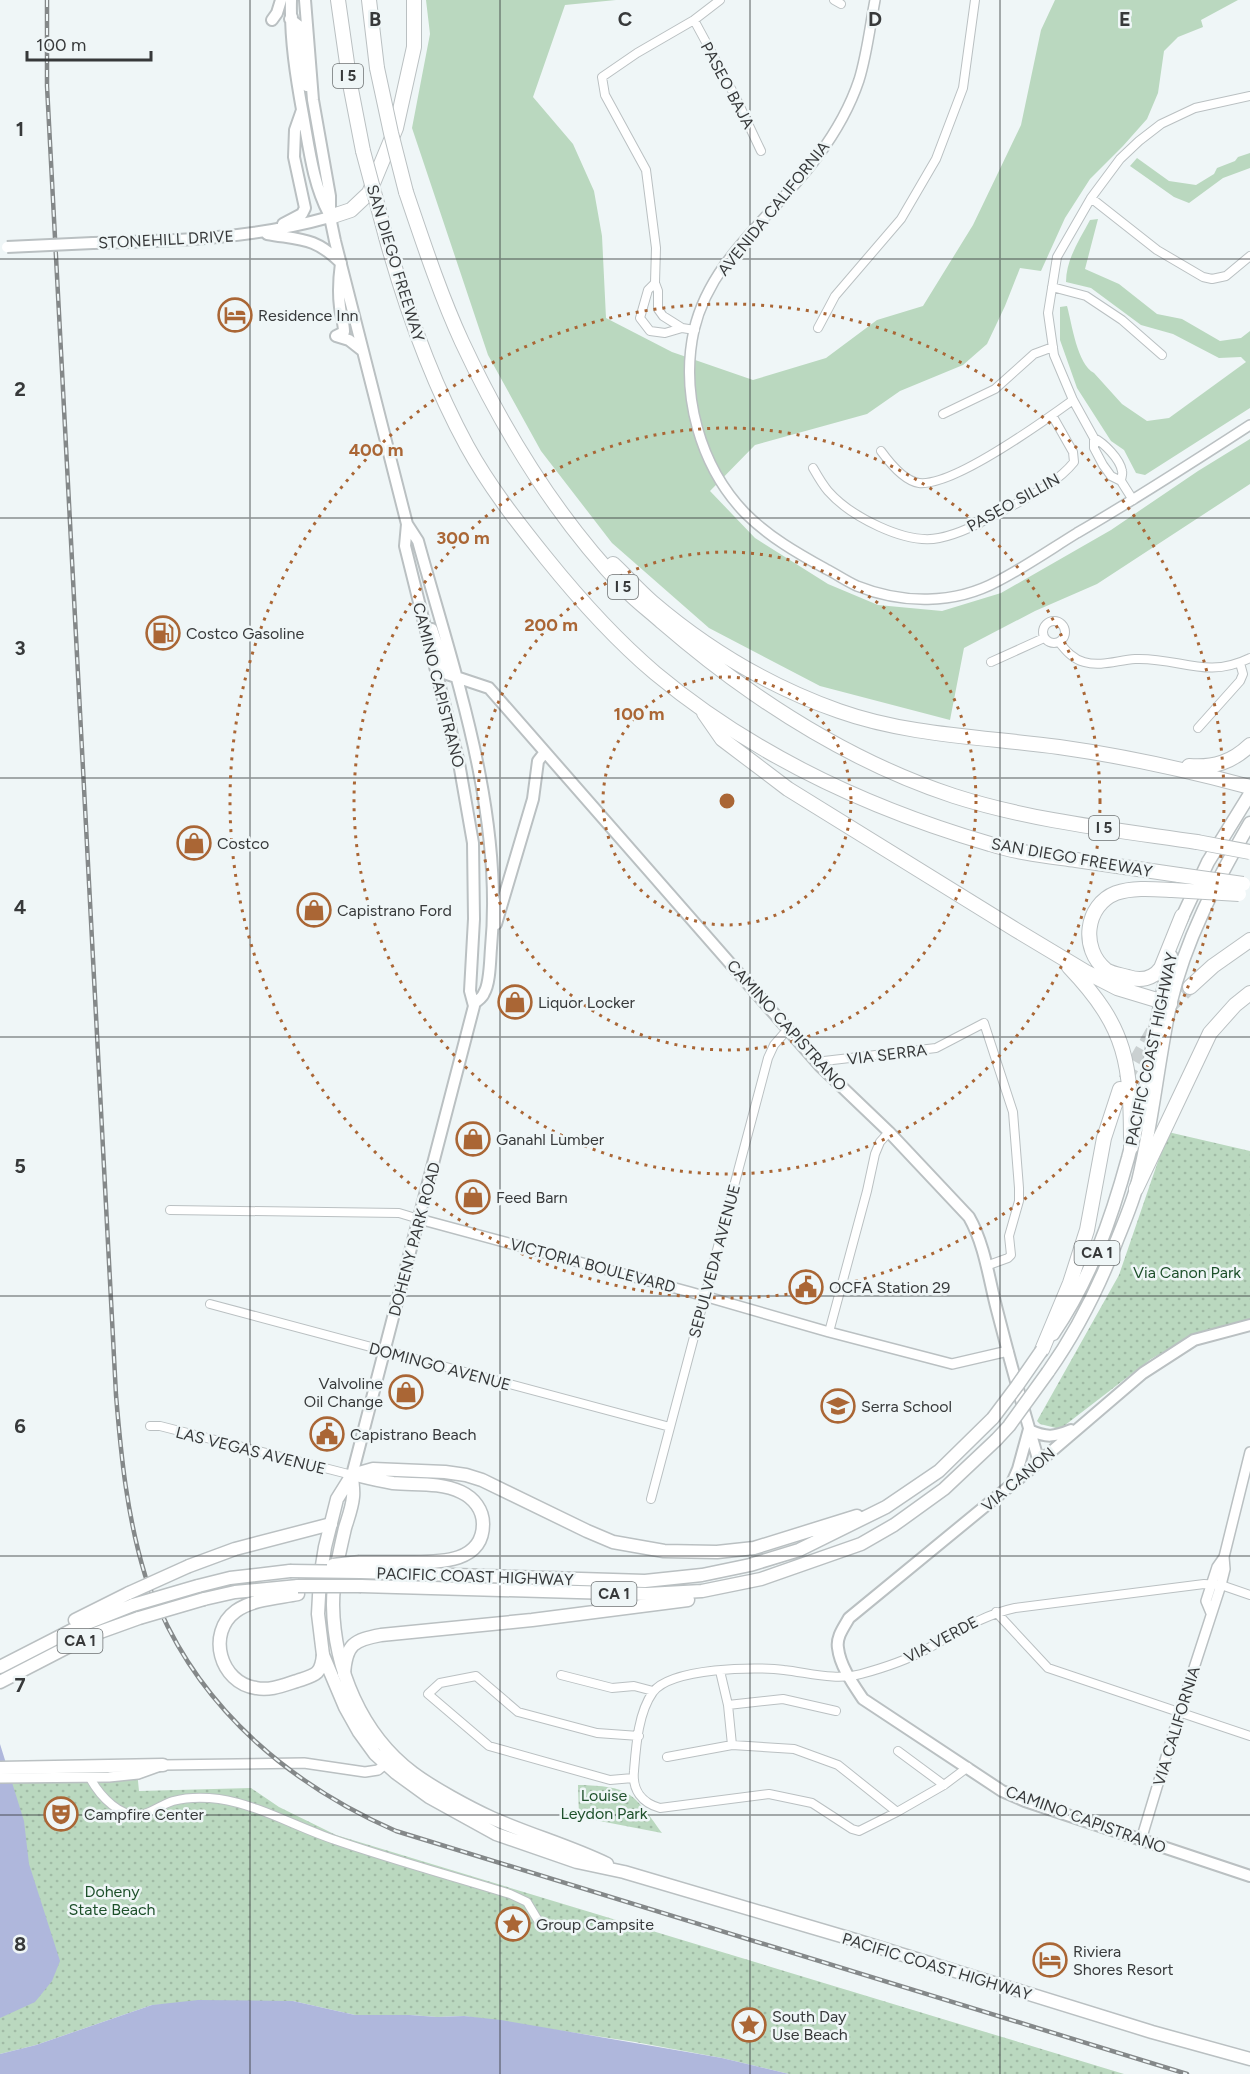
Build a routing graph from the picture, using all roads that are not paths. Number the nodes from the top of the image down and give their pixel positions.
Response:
1 (281, 0) edge
2 (291, 0) edge
3 (300, 0) edge
4 (305, 0) edge
5 (338, 0) edge
6 (369, 0) edge
7 (414, 0) edge
8 (720, 0) edge
9 (875, 0) edge
10 (975, 0) edge
11 (291, 19) junction
12 (272, 20) dead end
13 (694, 20) junction
14 (1250, 96) edge
15 (313, 100) junction
16 (302, 109) junction
17 (761, 151) dead end
18 (1091, 198) junction
19 (330, 217) junction
20 (258, 233) junction
21 (3, 247) edge
22 (1250, 256) edge
23 (341, 263) junction
24 (655, 283) junction
25 (1052, 287) junction
26 (682, 328) junction
27 (818, 328) dead end
28 (694, 330) junction
29 (1053, 347) junction
30 (363, 351) junction
31 (1162, 355) dead end
32 (1073, 400) junction
33 (943, 414) dead end
34 (1052, 415) junction
35 (1250, 425) edge
36 (1094, 438) junction
37 (881, 451) dead end
38 (813, 468) dead end
39 (1121, 481) junction
40 (1133, 500) junction
41 (558, 511) junction
42 (407, 524) junction
43 (424, 623) junction
44 (1044, 638) junction
45 (1059, 642) junction
46 (1250, 658) edge
47 (991, 662) dead end
48 (1240, 663) junction
49 (456, 677) junction
50 (699, 706) junction
51 (1198, 728) dead end
52 (1250, 745) edge
53 (545, 752) junction
54 (1151, 763) junction
55 (1250, 787) edge
56 (1250, 794) edge
57 (1250, 823) edge
58 (1250, 852) edge
59 (1246, 889) edge
60 (1182, 916) junction
61 (493, 917) joint
62 (474, 919) joint
63 (492, 937) junction
64 (1250, 940) edge
65 (1057, 955) junction
66 (1190, 987) tunnel mouth
67 (1250, 993) edge
68 (1165, 1002) junction
69 (475, 1003) junction
70 (788, 1029) junction
71 (820, 1066) junction
72 (1120, 1089) tunnel mouth
73 (889, 1132) junction
74 (1131, 1147) junction
75 (1136, 1189) junction
76 (170, 1210) dead end
77 (419, 1219) junction
78 (986, 1266) junction
79 (705, 1297) junction
80 (210, 1304) dead end
81 (1250, 1325) edge
82 (829, 1332) junction
83 (1042, 1350) junction
84 (385, 1351) junction
85 (1008, 1351) junction
86 (150, 1426) dead end
87 (670, 1427) junction
88 (1077, 1428) junction
89 (1029, 1430) junction
90 (1250, 1454) edge
91 (1039, 1462) junction
92 (352, 1474) junction
93 (1011, 1485) junction
94 (651, 1499) dead end
95 (886, 1508) junction
96 (331, 1524) junction
97 (861, 1544) junction
98 (361, 1567) junction
99 (1216, 1585) junction
100 (298, 1590) junction
101 (1250, 1595) edge
102 (131, 1599) junction
103 (996, 1611) junction
104 (15, 1655) junction
105 (323, 1655) junction
106 (0, 1660) edge
107 (0, 1667) edge
108 (720, 1671) junction
109 (344, 1674) junction
110 (561, 1675) dead end
111 (848, 1677) junction
112 (0, 1682) edge
113 (653, 1691) junction
114 (728, 1705) junction
115 (836, 1711) dead end
116 (1180, 1711) junction
117 (639, 1736) junction
118 (1250, 1736) edge
119 (732, 1745) junction
120 (898, 1751) dead end
121 (668, 1757) dead end
122 (390, 1760) junction
123 (163, 1765) junction
124 (968, 1767) junction
125 (0, 1768) edge
126 (25, 1773) junction
127 (0, 1778) edge
128 (90, 1778) junction
129 (633, 1778) junction
130 (944, 1785) junction
131 (897, 1812) junction
132 (1142, 1840) junction
133 (1250, 1876) edge
134 (542, 1927) dead end
135 (1250, 2059) edge

1 - 12 main road
2 - 11 main road, CAMINO CAPISTRANO
3 - 11 main road
4 - 15 main road, CAMINO CAPISTRANO
5 - 50 highway, SAN DIEGO FREEWAY / I 5, bridge
6 - 41 highway, SAN DIEGO FREEWAY / I 5, bridge
7 - 19 highway
8 - 13 street
9 - 28 street, AVENIDA CALIFORNIA
10 - 27 street
11 - 15 main road
11 - 16 main road, CAMINO CAPISTRANO
13 - 17 street, PASEO BAJA
13 - 24 street
14 - 18 street
15 - 19 main road, CAMINO CAPISTRANO
16 - 19 main road, CAMINO CAPISTRANO
16 - 20 main road
18 - 22 street
18 - 25 street
19 - 20 main road, STONEHILL DRIVE
19 - 23 main road, CAMINO CAPISTRANO
20 - 21 main road, STONEHILL DRIVE, bridge
20 - 23 main road
23 - 30 main road, CAMINO CAPISTRANO
23 - 30 main road
24 - 26 street
24 - 26 street
25 - 29 street
25 - 31 street
26 - 28 street
28 - 40 street, AVENIDA CALIFORNIA
29 - 32 street
29 - 33 street
30 - 42 main road, CAMINO CAPISTRANO
32 - 34 street
32 - 36 street
34 - 37 street
34 - 38 street, PASEO SILLIN
35 - 40 street, AVENIDA CALIFORNIA
36 - 39 street
36 - 39 street
39 - 40 street
41 - 54 highway
41 - 58 highway, SAN DIEGO FREEWAY / I 5, bridge
42 - 43 main road, CAMINO CAPISTRANO
42 - 49 main road, CAMINO CAPISTRANO
43 - 49 main road
43 - 62 main road, CAMINO CAPISTRANO
44 - 45 street
44 - 45 street
44 - 47 street
45 - 48 street
46 - 48 street
48 - 51 street
49 - 53 main road, CAMINO CAPISTRANO
49 - 61 main road, CAMINO CAPISTRANO
50 - 59 highway, SAN DIEGO FREEWAY / I 5, bridge
50 - 65 highway
52 - 54 highway
53 - 63 main road
53 - 70 main road, CAMINO CAPISTRANO
54 - 55 highway
56 - 60 main road, PACIFIC COAST HIGHWAY / CA 1
57 - 68 main road, PACIFIC COAST HIGHWAY / CA 1
59 - 60 highway, bridge
60 - 68 main road, PACIFIC COAST HIGHWAY / CA 1
61 - 63 main road, DOHENY PARK ROAD
62 - 69 main road, DOHENY PARK ROAD
63 - 69 main road, DOHENY PARK ROAD
64 - 66 highway
65 - 68 highway
65 - 74 highway
67 - 75 highway
68 - 74 main road, PACIFIC COAST HIGHWAY / CA 1
68 - 75 main road, PACIFIC COAST HIGHWAY / CA 1
69 - 77 main road, DOHENY PARK ROAD
70 - 71 main road, CAMINO CAPISTRANO
70 - 79 street, SEPULVEDA AVENUE
71 - 73 main road, CAMINO CAPISTRANO
71 - 78 street, VIA SERRA
72 - 83 highway
73 - 78 main road, CAMINO CAPISTRANO
73 - 82 street
74 - 83 main road, PACIFIC COAST HIGHWAY / CA 1
75 - 97 main road, PACIFIC COAST HIGHWAY / CA 1, bridge
76 - 77 street, VICTORIA BOULEVARD
77 - 79 street, VICTORIA BOULEVARD
77 - 84 main road, DOHENY PARK ROAD
78 - 85 main road, CAMINO CAPISTRANO
79 - 82 street, VICTORIA BOULEVARD
79 - 87 street, SEPULVEDA AVENUE
80 - 84 street, DOMINGO AVENUE
81 - 88 main road, VIA CANON
82 - 85 street, VICTORIA BOULEVARD
83 - 95 main road, PACIFIC COAST HIGHWAY / CA 1, bridge
84 - 87 street, DOMINGO AVENUE
84 - 92 main road, DOHENY PARK ROAD
85 - 89 main road, CAMINO CAPISTRANO
86 - 92 street, LAS VEGAS AVENUE
87 - 94 street, SEPULVEDA AVENUE
88 - 89 main road
88 - 91 main road, VIA CANON
89 - 91 main road, CAMINO CAPISTRANO
89 - 93 main road
90 - 99 street, VIA CALIFORNIA
91 - 93 main road, VIA CANON
92 - 95 main road
92 - 96 main road, DOHENY PARK ROAD
92 - 98 main road
92 - 109 main road, DOHENY PARK ROAD
93 - 111 main road, VIA CANON
95 - 98 main road, PACIFIC COAST HIGHWAY / CA 1
96 - 102 main road, bridge
96 - 105 main road, DOHENY PARK ROAD
97 - 100 main road, PACIFIC COAST HIGHWAY / CA 1, bridge
97 - 109 main road
98 - 102 main road, PACIFIC COAST HIGHWAY / CA 1, bridge
99 - 101 street, VIA VERDE
99 - 103 street, VIA VERDE
99 - 116 street, VIA CALIFORNIA
100 - 105 main road
100 - 112 main road, PACIFIC COAST HIGHWAY / CA 1, bridge
102 - 104 main road, PACIFIC COAST HIGHWAY / CA 1
103 - 111 street, VIA VERDE
103 - 116 street
104 - 106 main road
104 - 107 main road, PACIFIC COAST HIGHWAY / CA 1
105 - 122 main road, DOHENY PARK ROAD
108 - 111 street, VIA VERDE
108 - 113 street, VIA VERDE
108 - 114 street
109 - 122 main road, DOHENY PARK ROAD
110 - 113 street
111 - 124 main road, CAMINO CAPISTRANO
113 - 117 street
114 - 115 street
114 - 119 street
116 - 118 street
116 - 132 street, VIA CALIFORNIA
117 - 129 street
117 - 129 street
119 - 121 street
119 - 131 street
120 - 130 street
122 - 123 street
122 - 135 main road, PACIFIC COAST HIGHWAY
123 - 126 main road
123 - 128 street
124 - 130 street
124 - 132 main road, CAMINO CAPISTRANO
125 - 126 main road
126 - 127 street
126 - 128 street
128 - 134 street
129 - 131 street
130 - 131 street
132 - 133 main road, CAMINO CAPISTRANO

